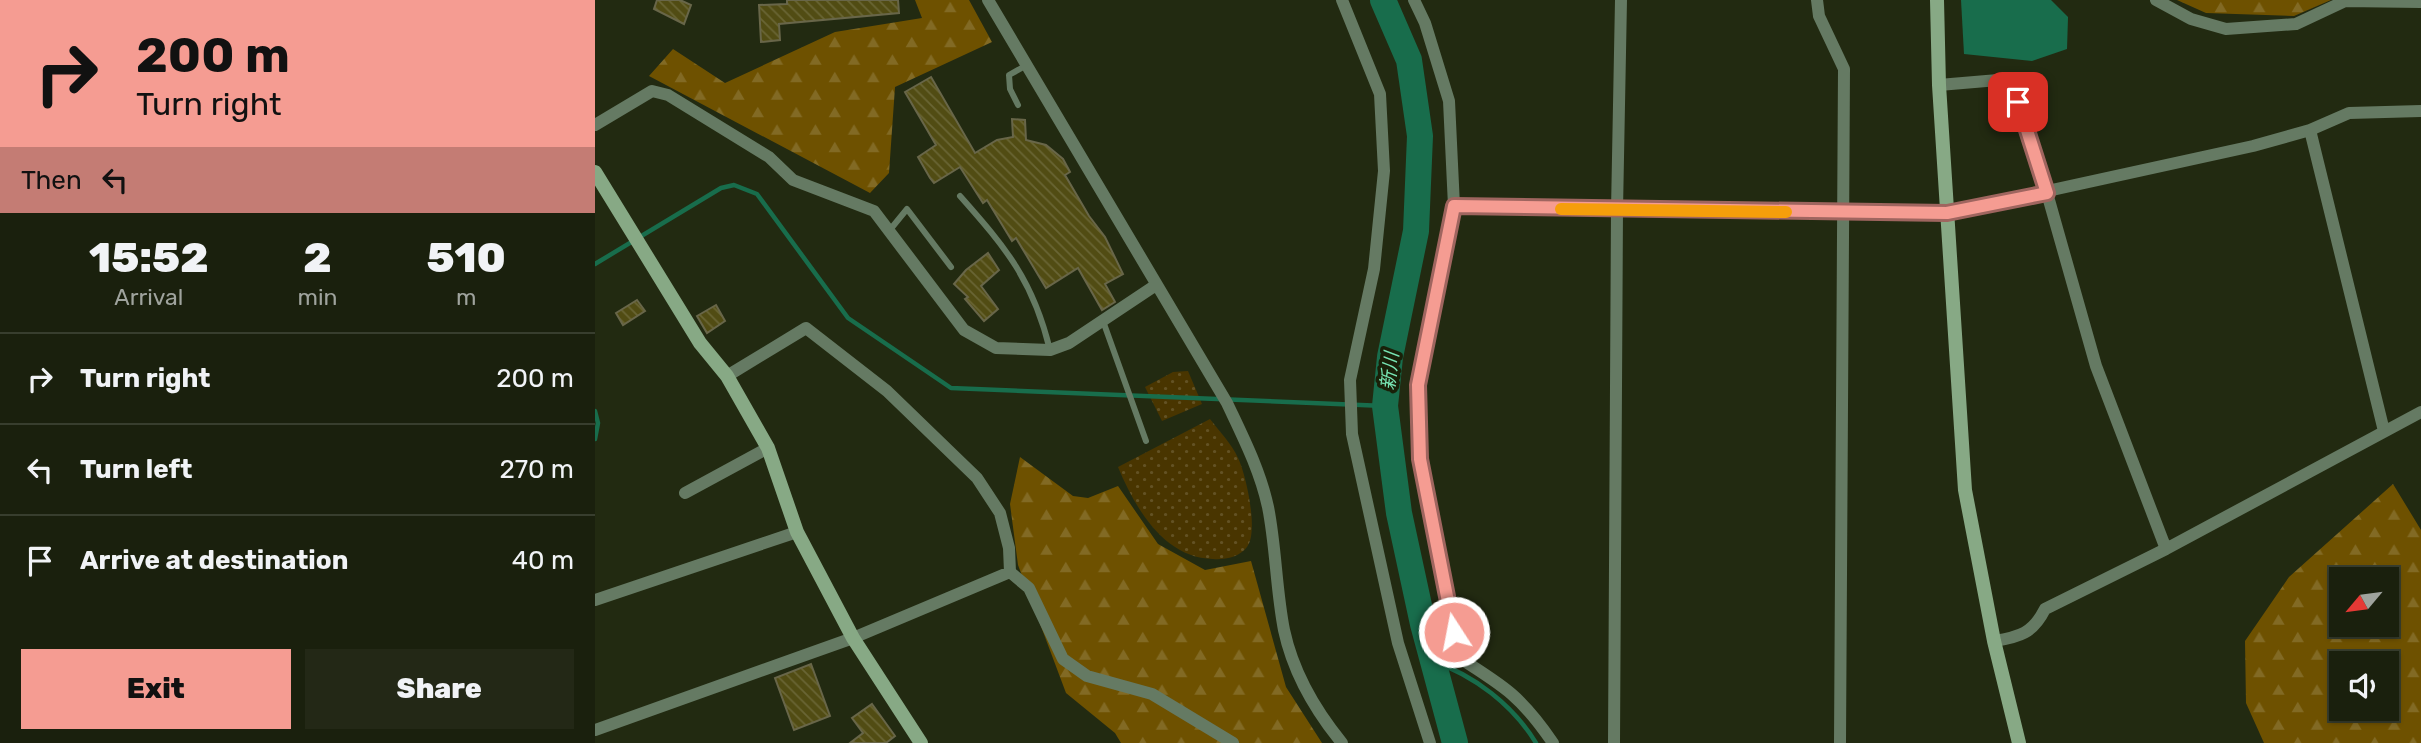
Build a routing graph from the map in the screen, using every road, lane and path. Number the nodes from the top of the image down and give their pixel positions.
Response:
1 (988, 0) edge
2 (1342, 0) edge
3 (1414, 0) edge
4 (1621, 0) edge
5 (1817, 0) edge
6 (1937, 0) edge
7 (2156, 0) edge
8 (2421, 2) edge
9 (1027, 65) junction
10 (1939, 85) junction
11 (1018, 105) dead end
12 (2421, 111) edge
13 (595, 125) edge
14 (2310, 130) junction
15 (595, 172) edge
16 (2047, 193) junction
17 (960, 196) dead end
18 (1454, 206) junction
19 (1616, 210) junction
20 (1845, 213) junction
21 (1947, 213) junction
22 (888, 231) junction
23 (951, 267) dead end
24 (1156, 285) junction
25 (1103, 321) junction
26 (1050, 350) junction
27 (727, 376) junction
28 (2421, 412) edge
29 (2384, 431) junction
30 (1146, 441) dead end
31 (768, 448) junction
32 (685, 493) dead end
33 (797, 532) junction
34 (2166, 549) junction
35 (1010, 572) junction
36 (595, 600) edge
37 (853, 638) junction
38 (1994, 641) junction
39 (595, 730) edge
40 (921, 743) edge
41 (1233, 743) edge
42 (1342, 743) edge
43 (1430, 743) edge
44 (1553, 743) edge
45 (1614, 743) edge
46 (1840, 743) edge
47 (2018, 743) edge

1 - 9 street
2 - 43 street
3 - 18 street
4 - 19 street
5 - 20 street
6 - 10 street
7 - 8 street
9 - 11 lane
9 - 24 street
10 - 16 street
10 - 21 street
12 - 14 street
13 - 22 street
14 - 16 street
14 - 29 street
15 - 27 street
16 - 21 street
16 - 34 street
17 - 26 lane
18 - 19 street
18 - 44 street
19 - 20 street
19 - 45 street
20 - 21 street
20 - 46 street
21 - 38 street
22 - 23 lane
22 - 26 street
24 - 25 street
24 - 42 street
25 - 26 street
25 - 30 lane
27 - 31 street
27 - 35 street
28 - 29 street
29 - 34 street
31 - 32 street
31 - 33 street
33 - 36 street
33 - 37 street
34 - 38 street
35 - 37 street
35 - 41 street
37 - 39 street
37 - 40 street
38 - 47 street

